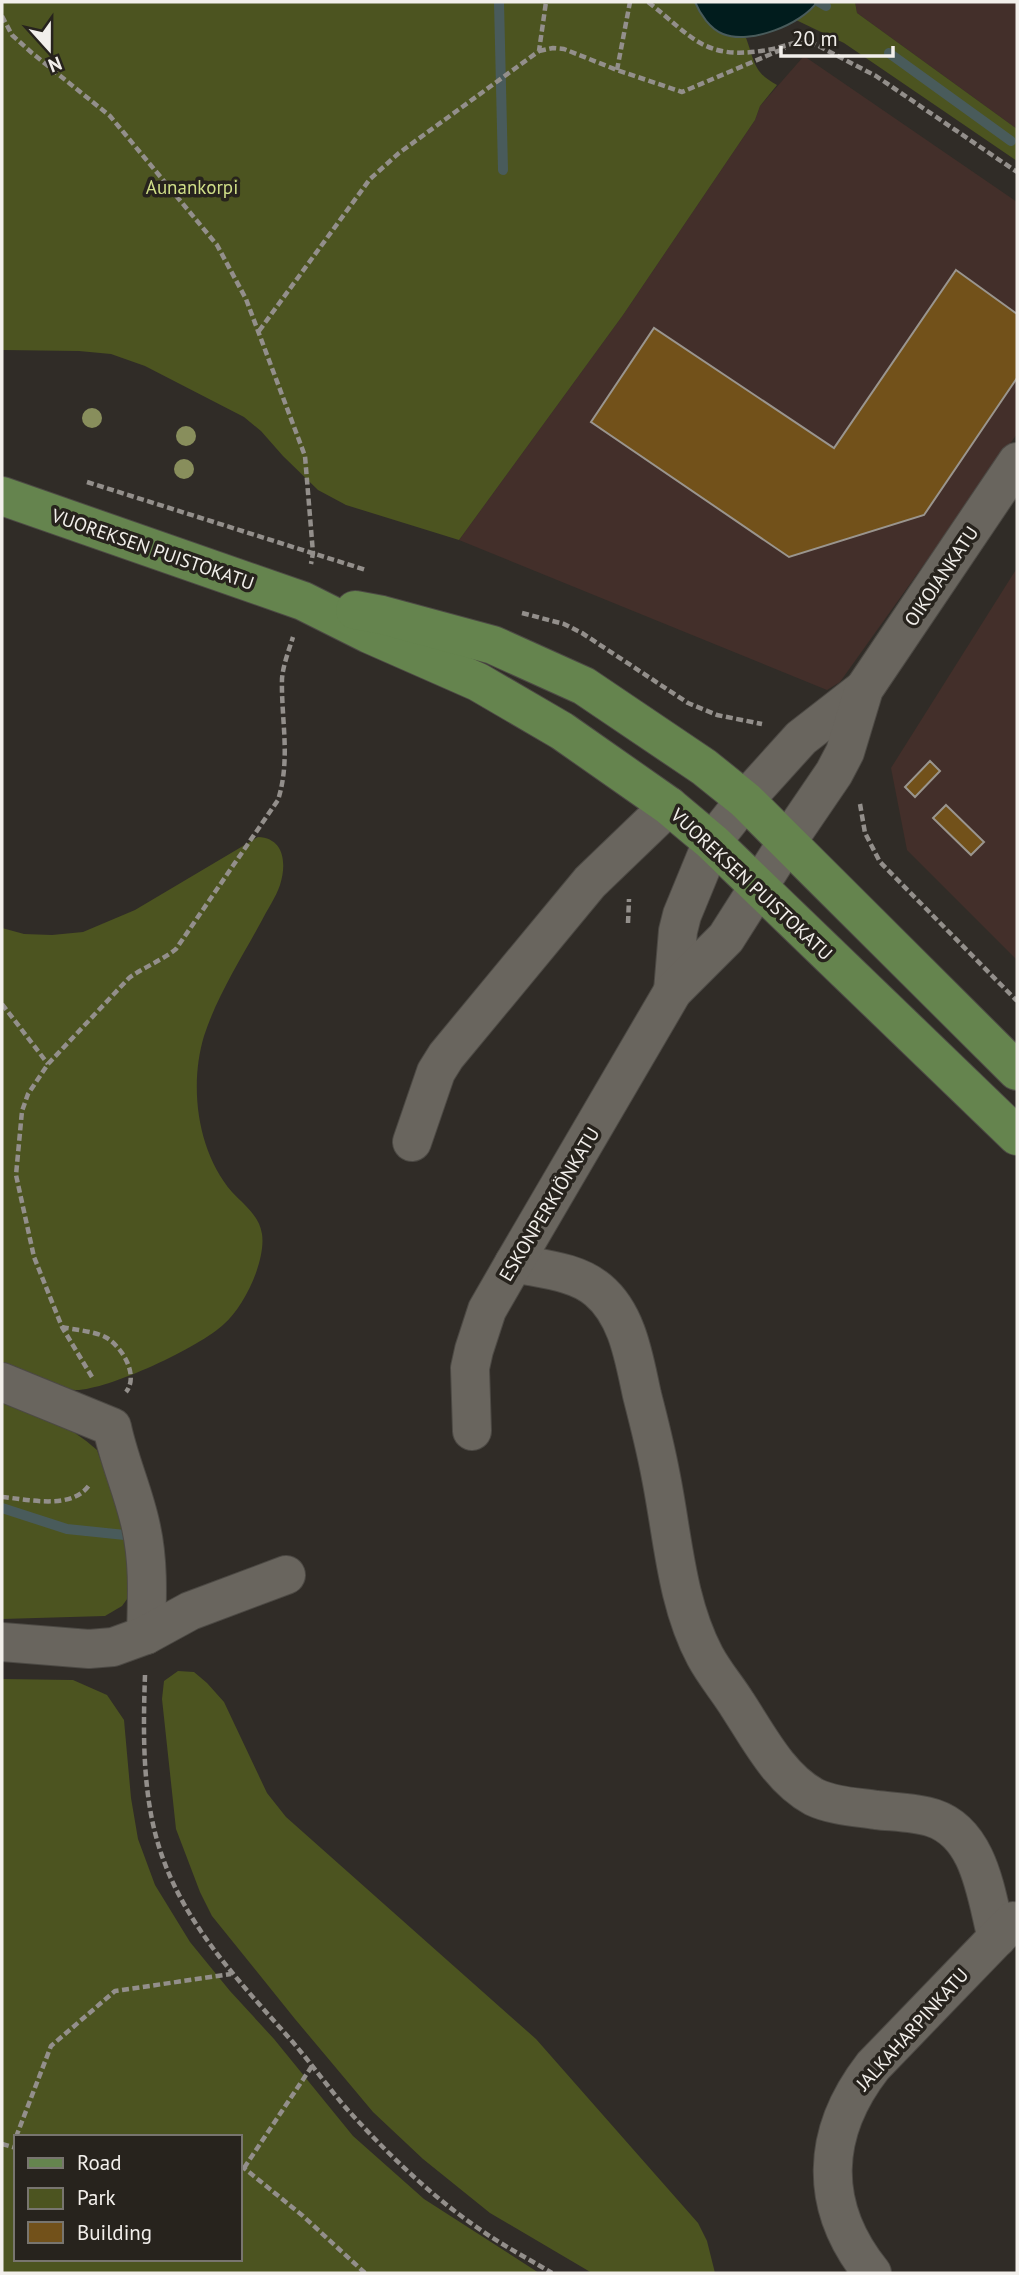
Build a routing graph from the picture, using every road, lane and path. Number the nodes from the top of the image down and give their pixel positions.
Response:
1 (546, 2) edge
2 (630, 2) edge
3 (649, 2) edge
4 (2, 16) edge
5 (802, 41) junction
6 (539, 51) junction
7 (617, 70) junction
8 (1017, 172) edge
9 (258, 332) junction
10 (1017, 462) edge
11 (2, 496) edge
12 (313, 553) dead end
13 (303, 601) junction
14 (864, 689) junction
15 (745, 800) junction
16 (669, 806) junction
17 (712, 842) junction
18 (787, 842) junction
19 (758, 887) junction
20 (673, 991) junction
21 (2, 1004) edge
22 (48, 1064) junction
23 (1017, 1071) edge
24 (1017, 1136) edge
25 (412, 1142) dead end
26 (514, 1262) junction
27 (62, 1326) junction
28 (2, 1382) edge
29 (472, 1431) dead end
30 (114, 1436) junction
31 (2, 1497) edge
32 (286, 1575) dead end
33 (146, 1635) junction
34 (2, 1642) edge
35 (1007, 1928) edge
36 (231, 1974) junction
37 (312, 2066) junction
38 (17, 2135) edge
39 (2, 2144) edge
40 (14, 2147) edge
41 (242, 2168) edge
42 (365, 2273) edge
43 (552, 2273) edge
44 (873, 2273) edge

1 - 6 path
2 - 7 path
3 - 5 path
4 - 9 path
5 - 7 path
5 - 8 path
6 - 7 path
6 - 9 path
9 - 12 path
10 - 14 street, OIKOJANKATU
11 - 13 main road, VUOREKSEN PUISTOKATU
13 - 15 main road, VUOREKSEN PUISTOKATU
13 - 16 main road, VUOREKSEN PUISTOKATU
13 - 22 path
14 - 15 street, OIKOJANKATU
14 - 18 street, OIKOJANKATU
15 - 17 street, OIKOJANKATU
15 - 18 main road, VUOREKSEN PUISTOKATU
16 - 17 main road, VUOREKSEN PUISTOKATU
16 - 25 street
17 - 19 main road, VUOREKSEN PUISTOKATU
17 - 20 street, ESKONPERKIÖNKATU
18 - 19 street, OIKOJANKATU
18 - 23 main road, VUOREKSEN PUISTOKATU
19 - 20 street, ESKONPERKIÖNKATU
19 - 24 main road, VUOREKSEN PUISTOKATU
20 - 26 street, ESKONPERKIÖNKATU
21 - 22 path
22 - 27 path
26 - 29 street, ESKONPERKIÖNKATU
26 - 35 street
27 - 30 path
27 - 30 path
28 - 30 street
30 - 31 path
30 - 33 street
32 - 33 street
33 - 34 street
33 - 36 path
35 - 44 street, JALKAHARPINKATU
36 - 37 path
36 - 38 path
37 - 41 path
37 - 43 path
39 - 40 path
41 - 42 path

